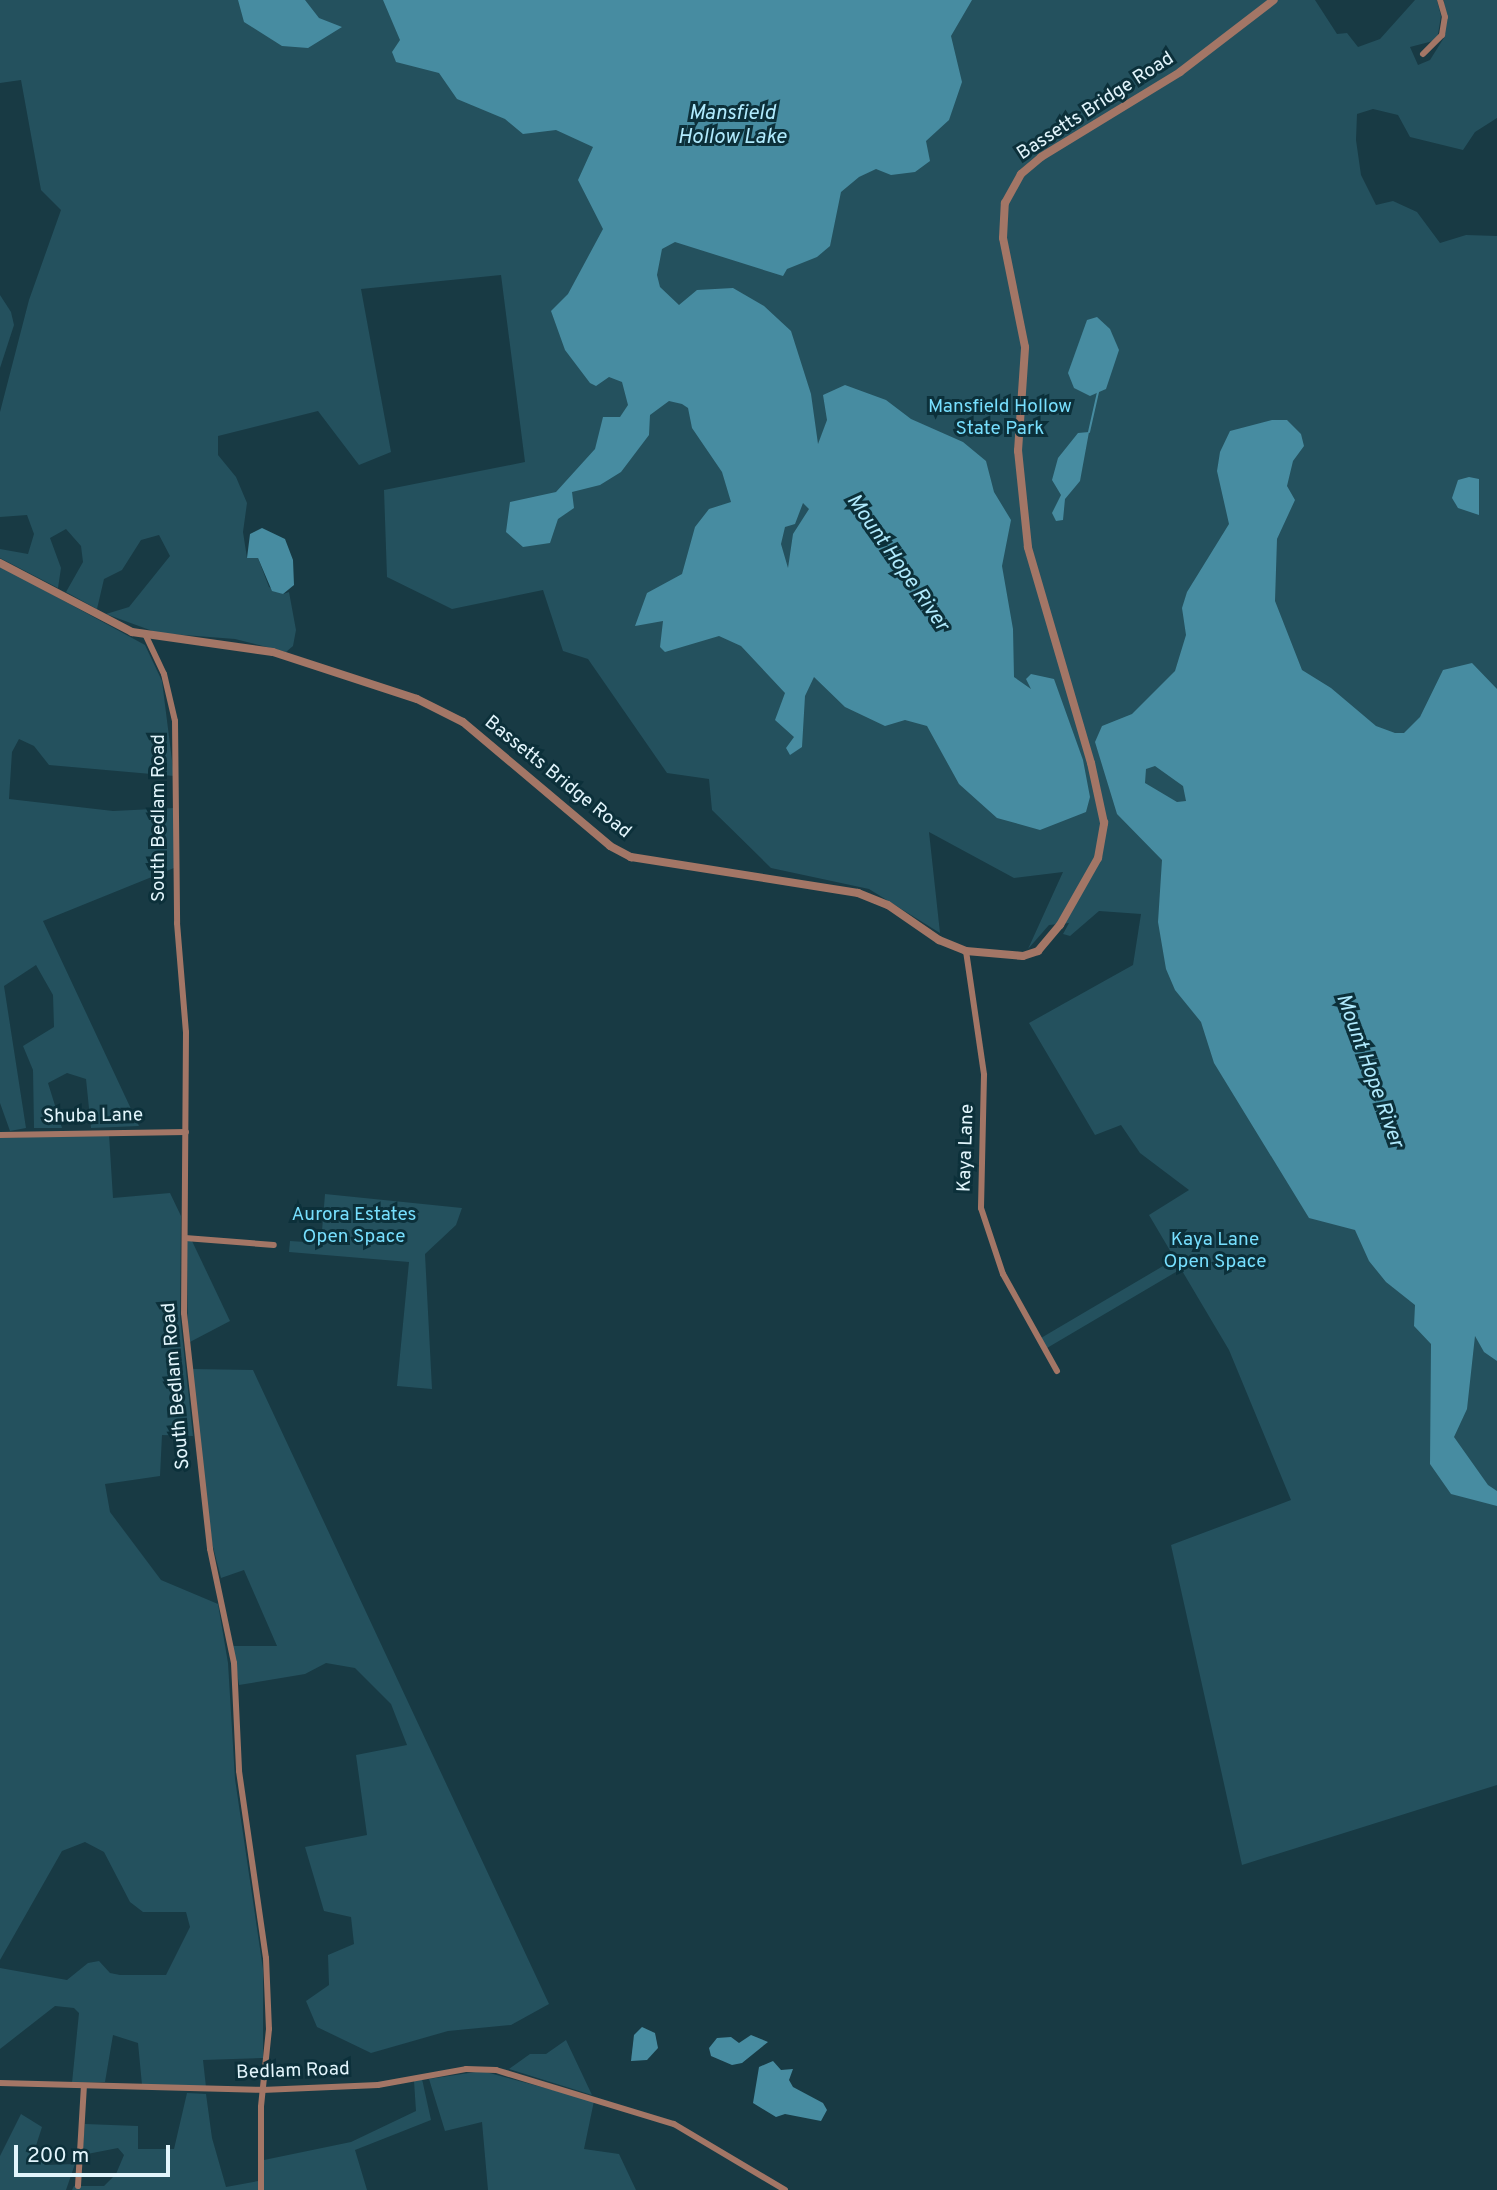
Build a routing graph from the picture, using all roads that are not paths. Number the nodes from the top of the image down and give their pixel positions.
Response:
1 (1274, 0) edge
2 (1440, 0) edge
3 (1423, 54) dead end
4 (0, 563) edge
5 (146, 636) junction
6 (966, 951) junction
7 (186, 1132) junction
8 (0, 1135) edge
9 (185, 1238) junction
10 (274, 1245) dead end
11 (1057, 1371) dead end
12 (0, 2083) edge
13 (83, 2086) junction
14 (262, 2091) junction
15 (78, 2186) dead end
16 (261, 2190) edge
17 (785, 2190) edge

1 - 6 street, Bassetts Bridge Road
2 - 3 street
4 - 5 street, Bassetts Bridge Road
5 - 6 street, Bassetts Bridge Road
5 - 7 street, South Bedlam Road
6 - 11 street, Kaya Lane
7 - 8 street, Shuba Lane
7 - 9 street, South Bedlam Road
9 - 10 street
9 - 14 street, South Bedlam Road
12 - 13 street, Bedlam Road
13 - 14 street, Bedlam Road
13 - 15 street
14 - 16 street, South Bedlam Road
14 - 17 street, Bedlam Road

